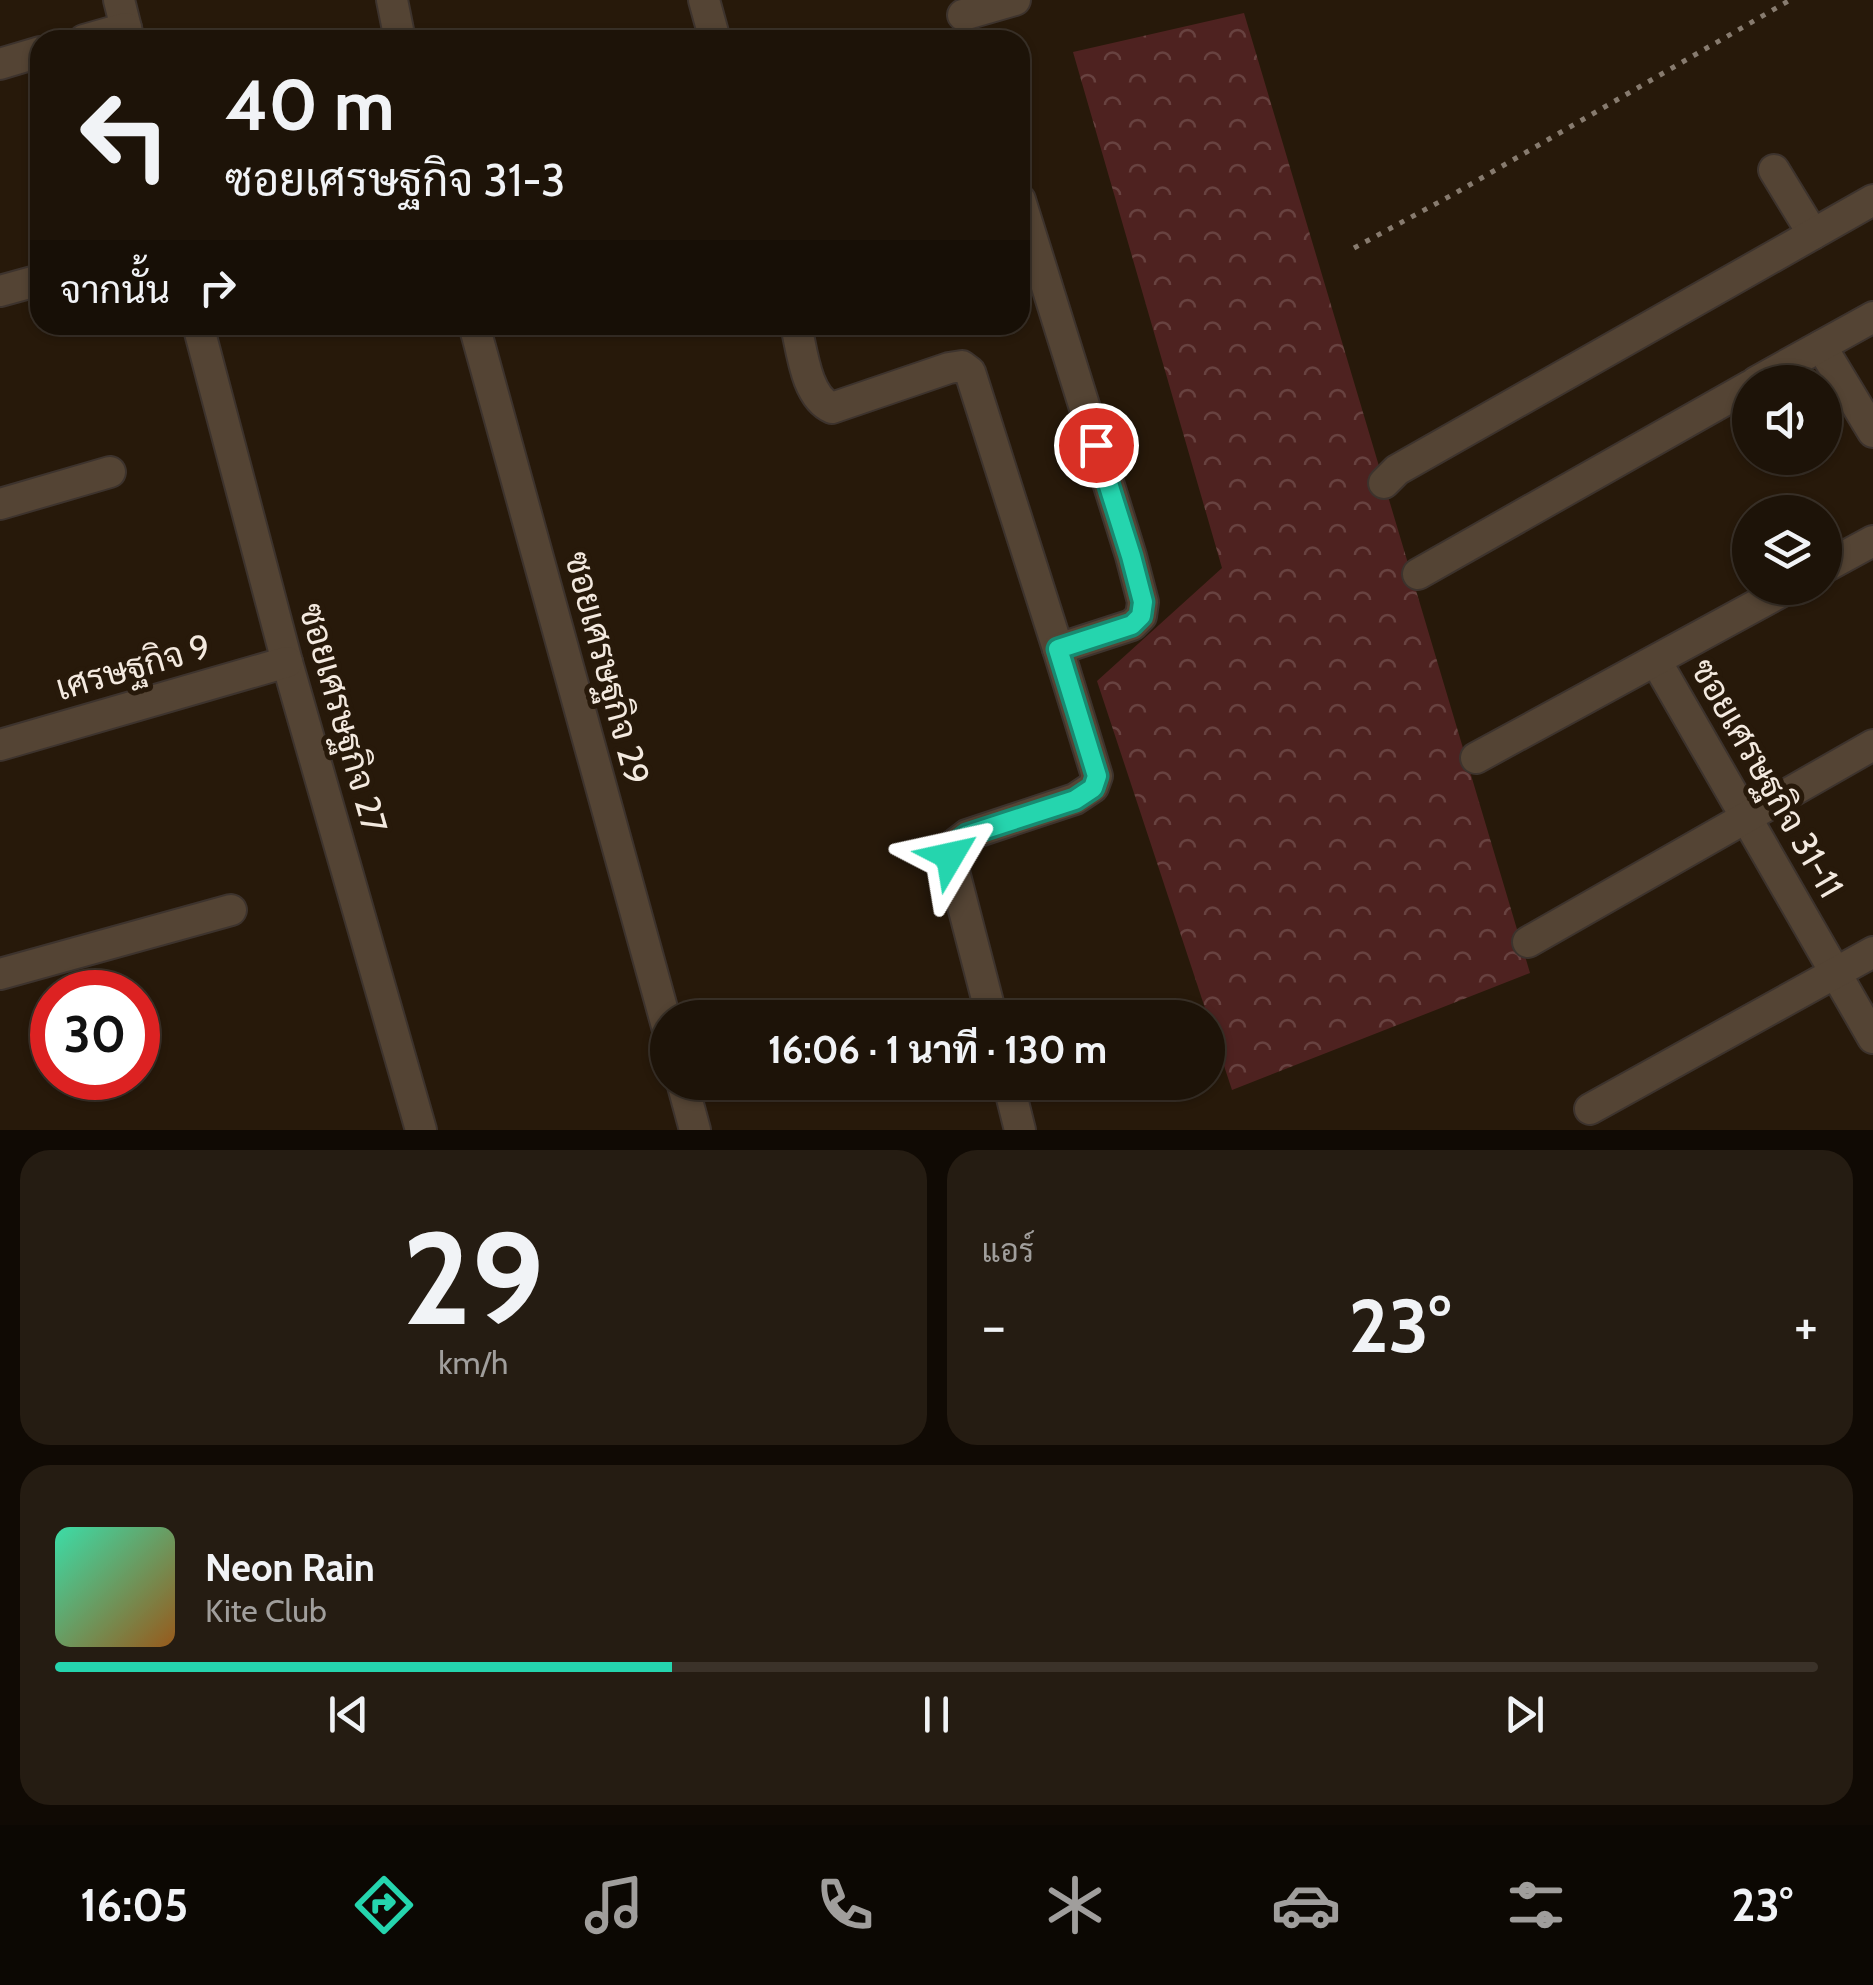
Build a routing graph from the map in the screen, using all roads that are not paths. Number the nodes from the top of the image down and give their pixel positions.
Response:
1 (392, 0) edge
2 (704, 0) edge
3 (1015, 0) edge
4 (964, 18) edge
5 (398, 30) edge
6 (713, 30) edge
7 (30, 55) edge
8 (0, 64) edge
9 (1774, 170) dead end
10 (1873, 200) edge
11 (1030, 232) edge
12 (1814, 234) junction
13 (30, 283) edge
14 (0, 291) edge
15 (1873, 317) edge
16 (201, 335) edge
17 (477, 335) edge
18 (798, 335) edge
19 (1820, 346) junction
20 (1786, 365) edge
21 (1732, 396) edge
22 (1873, 432) edge
23 (110, 472) dead end
24 (1384, 482) dead end
25 (0, 504) edge
26 (1873, 540) edge
27 (1842, 557) edge
28 (1418, 574) dead end
29 (1757, 605) edge
30 (1058, 649) junction
31 (1656, 660) junction
32 (287, 662) junction
33 (0, 745) edge
34 (1873, 745) edge
35 (1476, 758) dead end
36 (1746, 817) junction
37 (231, 910) dead end
38 (1528, 942) dead end
39 (1873, 952) edge
40 (0, 974) edge
41 (1836, 974) junction
42 (660, 1000) edge
43 (987, 1000) edge
44 (1873, 1038) edge
45 (687, 1100) edge
46 (1012, 1100) edge
47 (1590, 1109) dead end
48 (421, 1130) edge
49 (695, 1130) edge
50 (1020, 1130) edge

1 - 5 street
2 - 6 street
3 - 4 street
7 - 8 street
9 - 12 street
10 - 12 street
11 - 30 street
12 - 24 street
13 - 14 street
15 - 19 street
16 - 32 street, ซอยเศรษฐกิจ 27
17 - 42 street, ซอยเศรษฐกิจ 29
18 - 30 street
19 - 20 street
19 - 22 street
21 - 28 street
23 - 25 street
26 - 27 street
29 - 31 street
30 - 43 street
31 - 35 street
31 - 36 street, ซอยเศรษฐกิจ 31-11
32 - 33 street, เศรษฐกิจ 9
32 - 48 street, ซอยเศรษฐกิจ 27
34 - 36 street
36 - 38 street
36 - 41 street, ซอยเศรษฐกิจ 31-11
37 - 40 street
39 - 41 street
41 - 44 street, ซอยเศรษฐกิจ 31-11
41 - 47 street
45 - 49 street
46 - 50 street

